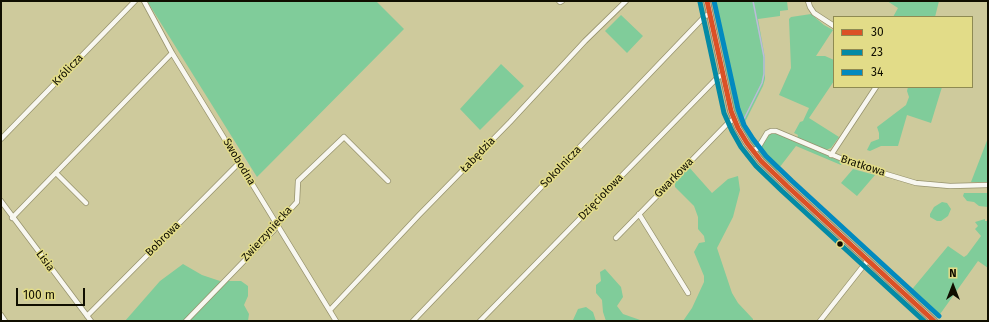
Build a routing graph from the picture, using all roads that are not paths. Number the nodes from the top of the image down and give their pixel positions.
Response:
1 (135, 1) edge
2 (144, 1) edge
3 (626, 1) edge
4 (707, 1) edge
5 (808, 1) edge
6 (710, 14) junction
7 (833, 25) edge
8 (172, 53) junction
9 (723, 75) junction
10 (875, 88) edge
11 (734, 119) junction
12 (1, 139) edge
13 (753, 151) junction
14 (831, 155) junction
15 (239, 163) junction
16 (56, 173) junction
17 (388, 181) dead end
18 (988, 185) edge
19 (1, 201) edge
20 (86, 203) dead end
21 (639, 214) junction
22 (12, 218) junction
23 (277, 224) junction
24 (616, 238) dead end
25 (868, 260) junction
26 (688, 293) dead end
27 (330, 310) junction
28 (1, 315) edge
29 (87, 316) junction
30 (5, 321) edge
31 (91, 321) edge
32 (186, 321) edge
33 (336, 321) edge
34 (413, 321) edge
35 (480, 321) edge
36 (820, 321) edge
37 (934, 321) edge

1 - 12 street, Królicza
2 - 8 street, Swobodna
3 - 27 street, Łabędzia
4 - 6 street
5 - 7 street
6 - 9 street
6 - 34 street, Sokolnicza
8 - 15 street, Swobodna
8 - 16 street
9 - 11 street
9 - 35 street, Dzięciołowa
10 - 14 street
11 - 13 street
11 - 21 street, Gwarkowa
13 - 14 street, Bratkowa
13 - 25 street
14 - 18 street, Bratkowa
15 - 23 street, Swobodna
15 - 29 street, Bobrowa
16 - 20 street
16 - 22 street
17 - 23 street, Zwierzyniecka
19 - 22 street, Lisia
21 - 24 street, Gwarkowa
21 - 26 street
22 - 29 street, Lisia
23 - 27 street, Swobodna
23 - 32 street, Zwierzyniecka
25 - 36 street
25 - 37 street
27 - 33 street, Swobodna
28 - 30 street
29 - 31 street, Lisia

